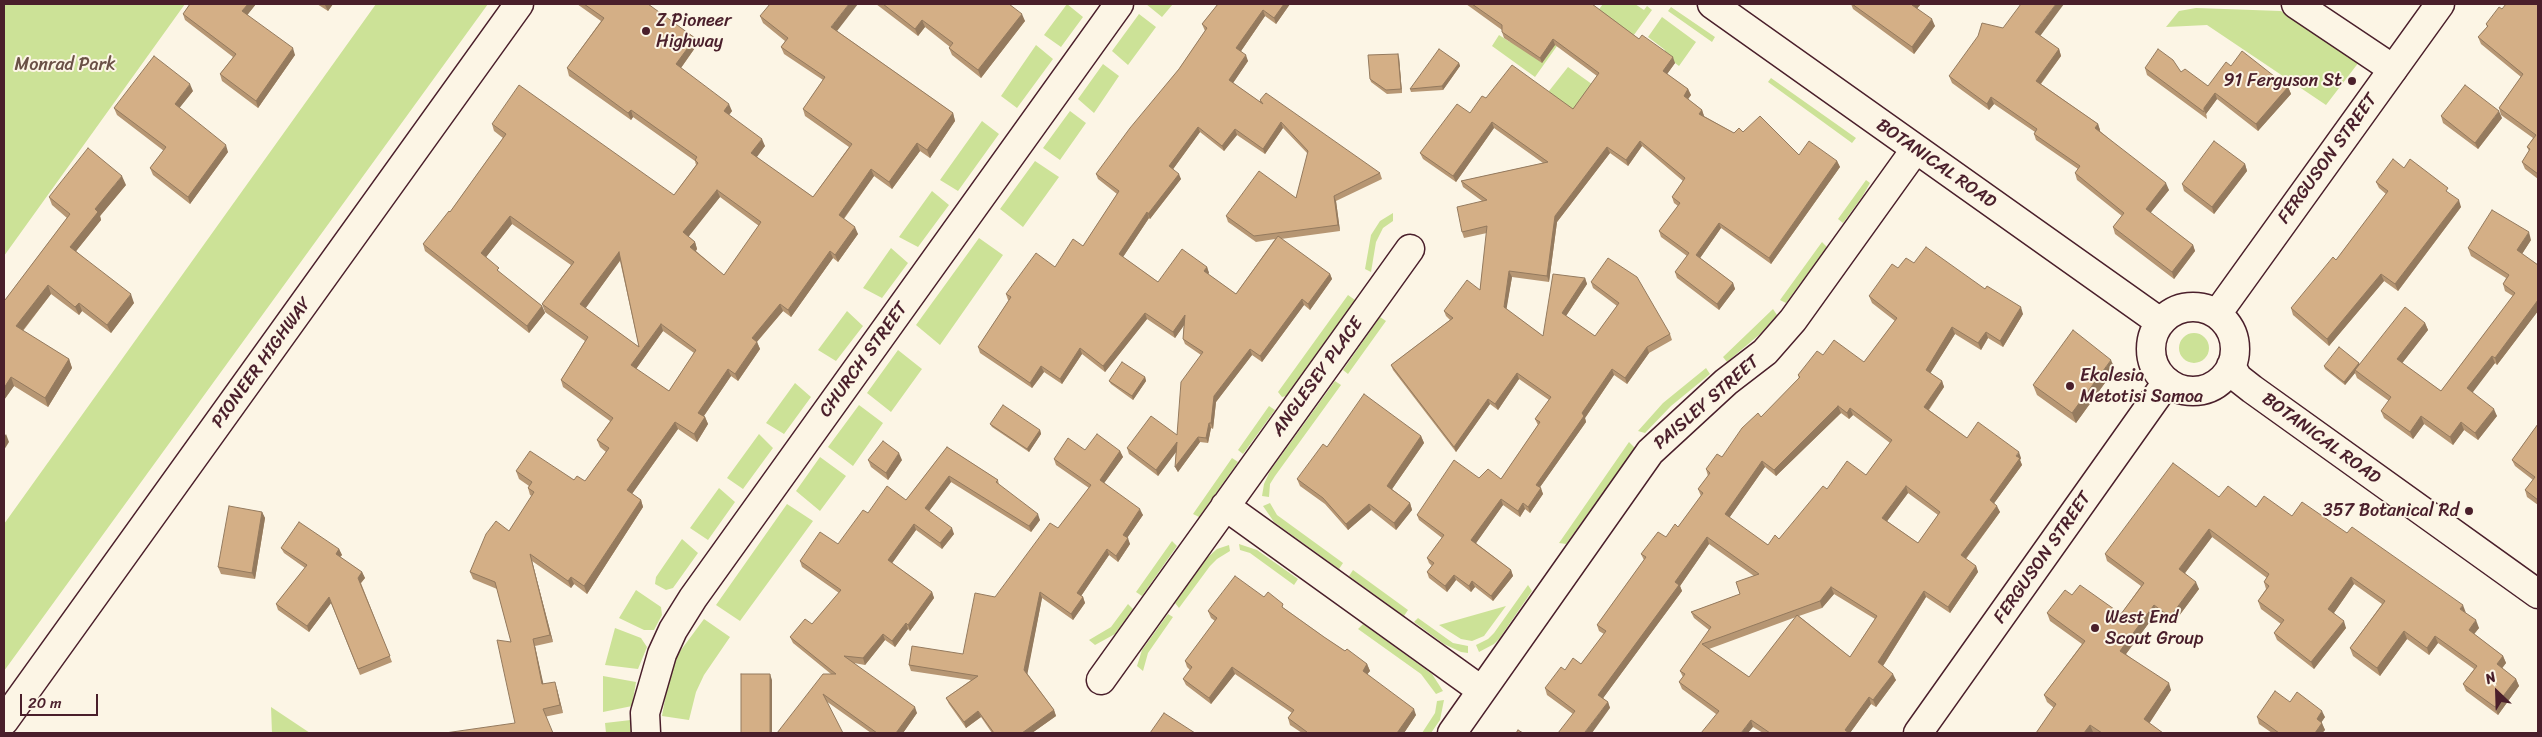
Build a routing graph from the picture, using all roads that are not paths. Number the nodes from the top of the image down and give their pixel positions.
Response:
1 (519, 4) edge
2 (1120, 4) edge
3 (1712, 4) edge
4 (2296, 4) edge
5 (2440, 4) edge
6 (2393, 69) junction
7 (1915, 150) junction
8 (1410, 249) dead end
9 (2216, 314) junction
10 (2160, 322) junction
11 (2231, 366) junction
12 (2167, 382) junction
13 (1225, 506) junction
14 (2538, 594) edge
15 (1101, 680) dead end
16 (1481, 690) junction
17 (4, 721) edge
18 (646, 733) edge
19 (1452, 733) edge
20 (1918, 733) edge

1 - 17 street, PIONEER HIGHWAY
2 - 18 street, CHURCH STREET
3 - 7 street, BOTANICAL ROAD
4 - 6 street
5 - 6 street, FERGUSON STREET
6 - 9 street, FERGUSON STREET
7 - 10 street, BOTANICAL ROAD
7 - 16 street, PAISLEY STREET
8 - 13 street, ANGLESEY PLACE
9 - 10 street
9 - 11 street
10 - 12 street
11 - 12 street
11 - 14 street, BOTANICAL ROAD
12 - 20 street, FERGUSON STREET
13 - 15 street, ANGLESEY PLACE
13 - 16 street
16 - 19 street, PAISLEY STREET

